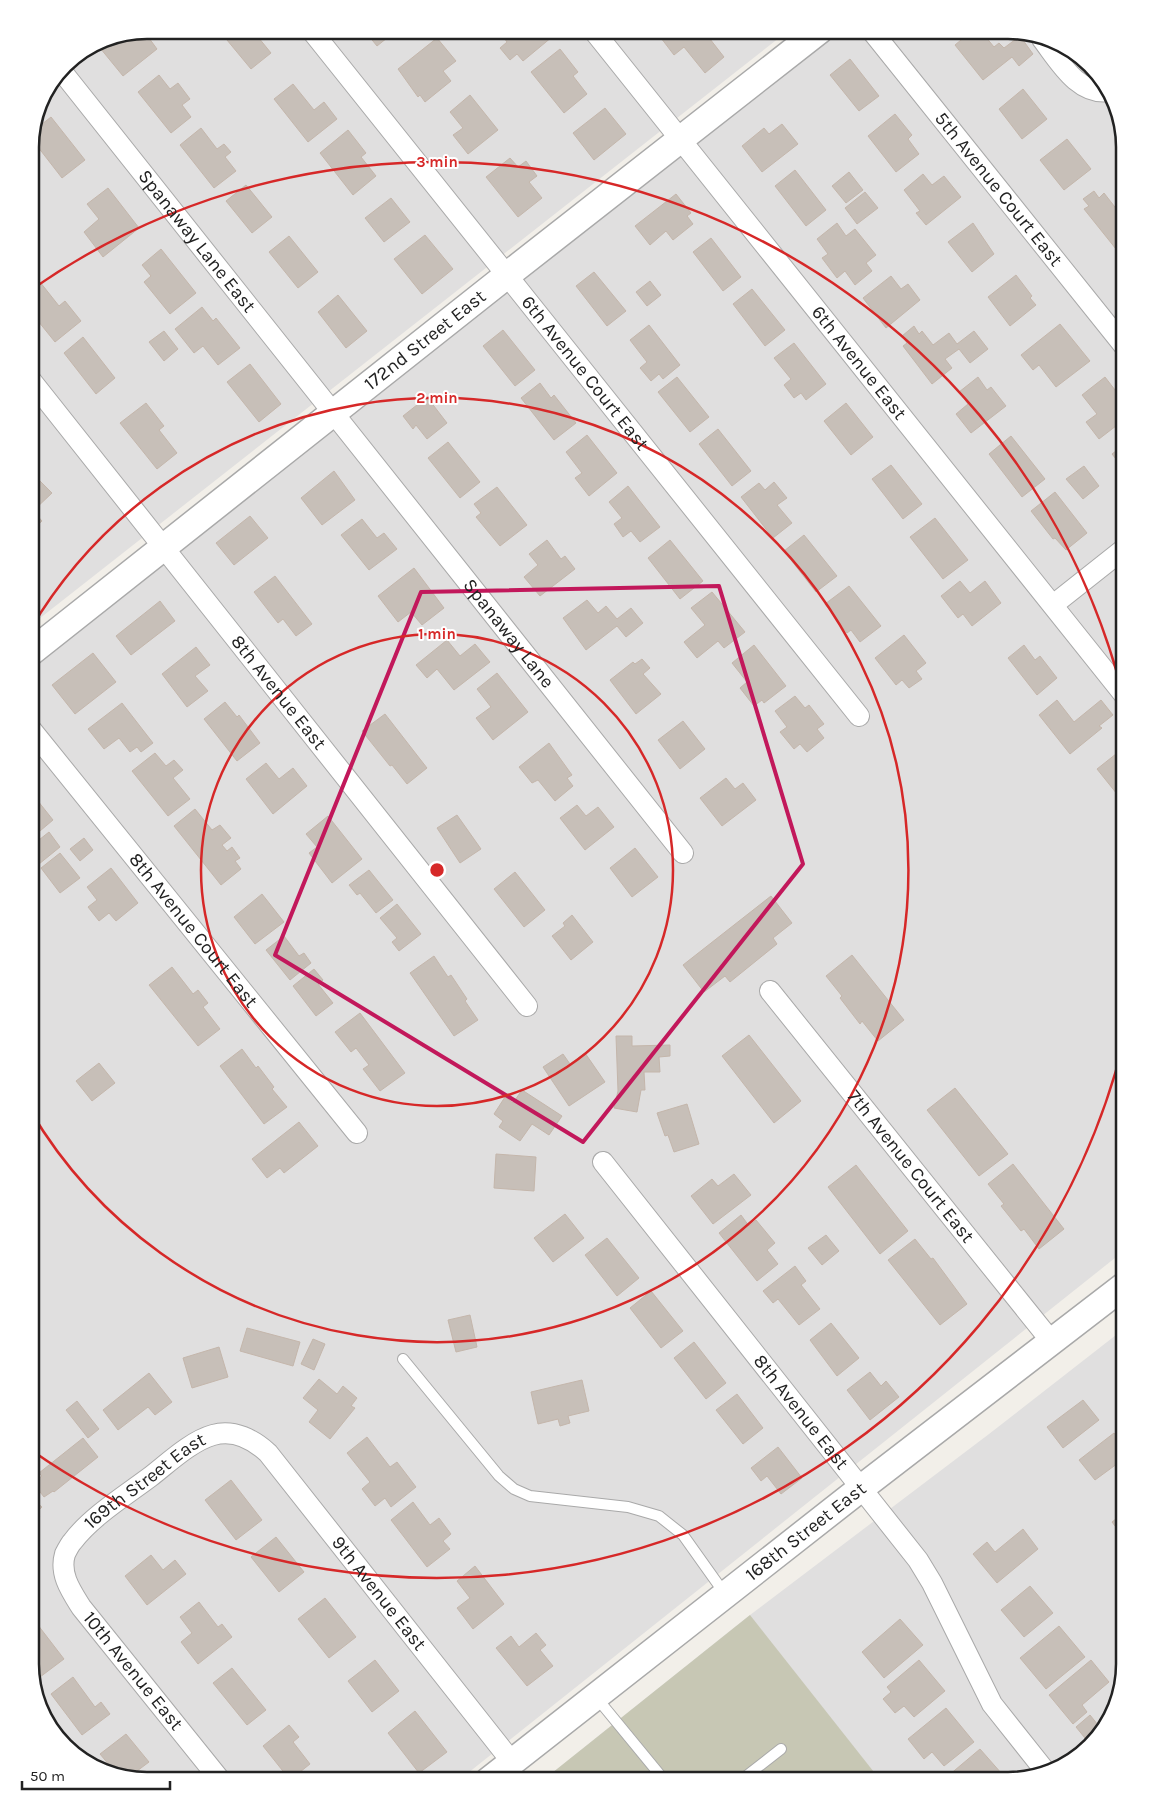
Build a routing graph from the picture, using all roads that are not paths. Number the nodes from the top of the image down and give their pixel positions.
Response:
1 (318, 39) edge
2 (600, 39) edge
3 (809, 39) edge
4 (878, 39) edge
5 (1048, 46) edge
6 (65, 76) edge
7 (1101, 92) edge
8 (682, 140) junction
9 (506, 276) junction
10 (1116, 336) edge
11 (39, 391) edge
12 (334, 413) junction
13 (163, 548) junction
14 (1116, 555) edge
15 (1052, 605) junction
16 (39, 646) edge
17 (1116, 685) edge
18 (858, 716) dead end
19 (39, 739) edge
20 (683, 853) dead end
21 (770, 991) dead end
22 (527, 1006) dead end
23 (356, 1134) dead end
24 (603, 1162) dead end
25 (1116, 1292) edge
26 (1051, 1341) junction
27 (403, 1359) dead end
28 (238, 1435) joint
29 (860, 1489) junction
30 (66, 1553) joint
31 (725, 1595) junction
32 (596, 1696) junction
33 (781, 1749) dead end
34 (512, 1762) junction
35 (1042, 1767) edge
36 (214, 1772) edge
37 (499, 1772) edge
38 (658, 1772) edge
39 (752, 1772) edge

1 - 9 street, 6th Avenue Court East
2 - 8 street, 6th Avenue East
3 - 8 street, 172nd Street East
4 - 10 street, 5th Avenue Court East
5 - 7 street
6 - 12 street, Spanaway Lane East
8 - 9 street, 172nd Street East
8 - 15 street, 6th Avenue East
9 - 12 street, 172nd Street East
9 - 18 street, 6th Avenue Court East
11 - 13 street, 8th Avenue East
12 - 13 street, 172nd Street East
12 - 20 street, Spanaway Lane
13 - 16 street, 172nd Street East
13 - 22 street, 8th Avenue East
14 - 15 street
15 - 17 street, 6th Avenue East
19 - 23 street, 8th Avenue Court East
21 - 26 street, 7th Avenue Court East
24 - 29 street, 8th Avenue East
25 - 26 street, 168th Street East
26 - 29 street, 168th Street East
27 - 31 lane
28 - 30 street, 169th Street East
28 - 34 street, 9th Avenue East
29 - 31 street, 168th Street East
29 - 35 street, 8th Avenue East
30 - 36 street, 10th Avenue East
31 - 32 street, 168th Street East
32 - 34 street, 168th Street East
32 - 38 lane
33 - 39 lane
34 - 37 street, 168th Street East

